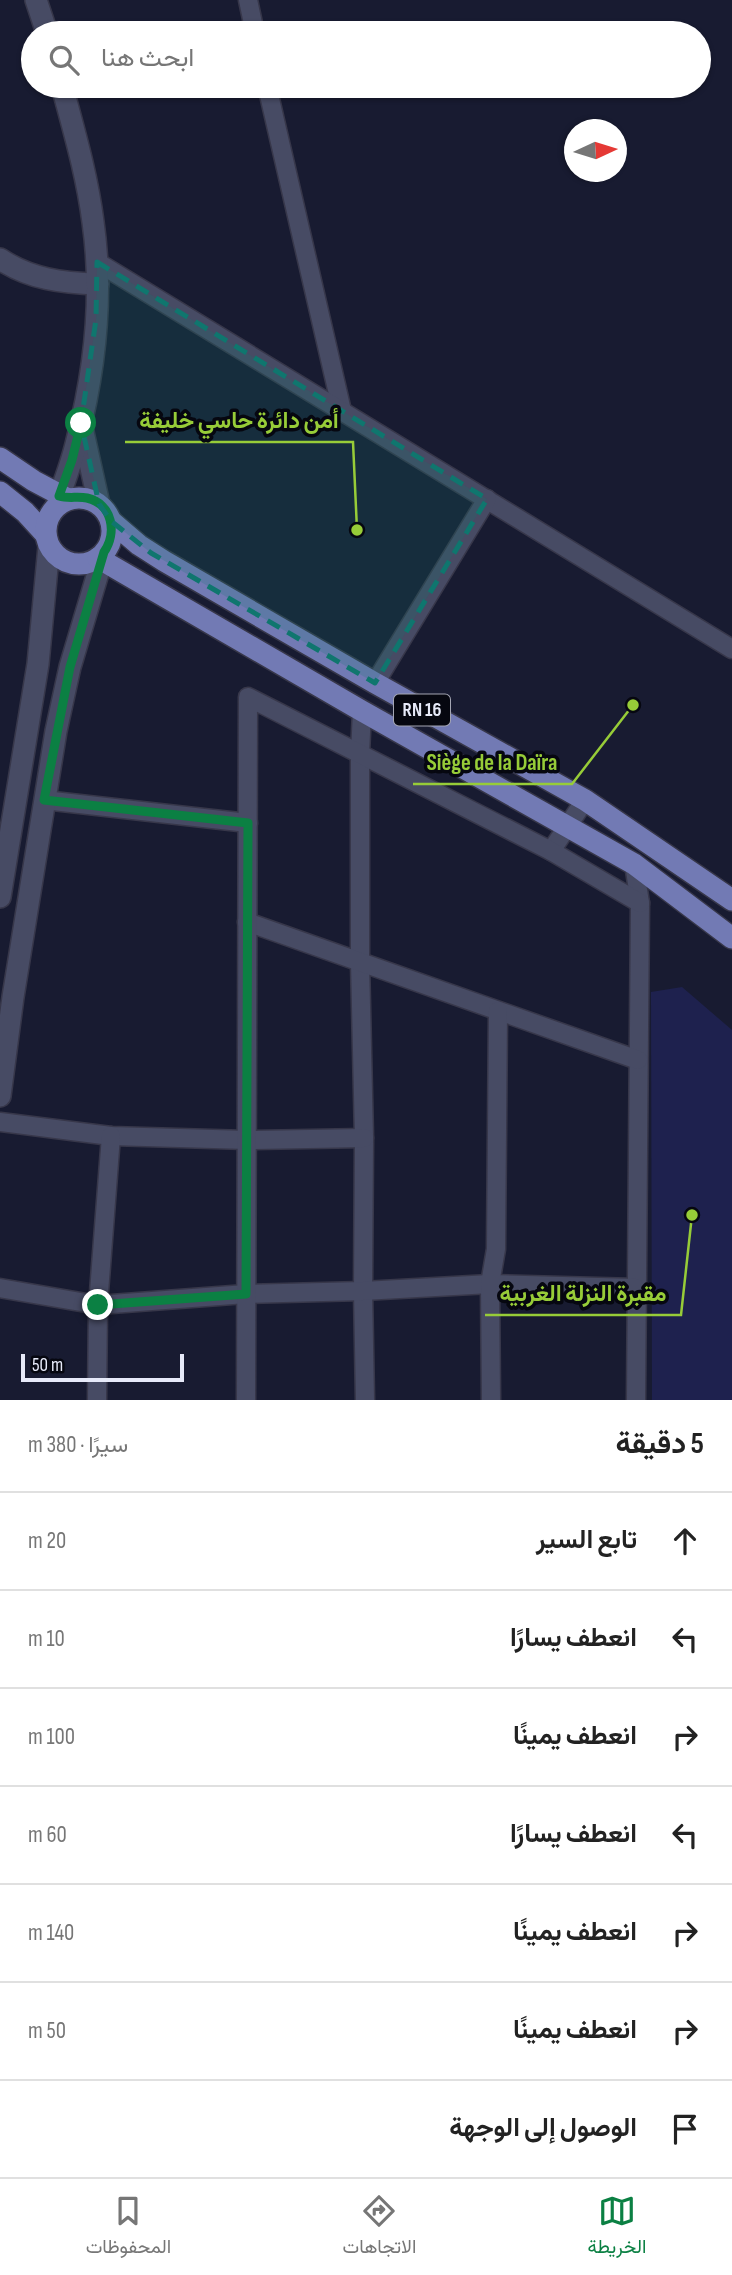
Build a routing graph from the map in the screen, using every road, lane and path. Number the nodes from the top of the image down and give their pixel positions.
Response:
1 (36, 0) edge
2 (248, 0) edge
3 (43, 21) edge
4 (253, 21) edge
5 (65, 98) edge
6 (270, 98) edge
7 (0, 258) edge
8 (97, 262) junction
9 (97, 284) junction
10 (342, 411) junction
11 (81, 423) junction
12 (0, 458) edge
13 (0, 492) edge
14 (487, 499) junction
15 (61, 500) junction
16 (99, 503) junction
17 (111, 522) junction
18 (47, 540) junction
19 (102, 557) junction
20 (732, 649) edge
21 (375, 683) junction
22 (362, 711) junction
23 (360, 754) junction
24 (44, 800) junction
25 (585, 800) junction
26 (248, 823) junction
27 (567, 827) junction
28 (551, 851) junction
29 (634, 864) junction
30 (30, 888) junction
31 (1, 890) edge
32 (732, 900) edge
33 (640, 903) junction
34 (247, 922) junction
35 (732, 937) edge
36 (360, 962) junction
37 (7, 996) edge
38 (498, 1011) junction
39 (638, 1060) junction
40 (0, 1096) edge
41 (0, 1122) edge
42 (111, 1136) junction
43 (365, 1138) junction
44 (247, 1140) junction
45 (490, 1284) junction
46 (0, 1288) edge
47 (636, 1288) junction
48 (363, 1291) junction
49 (246, 1294) junction
50 (98, 1305) junction
51 (97, 1400) edge
52 (246, 1400) edge
53 (365, 1400) edge
54 (491, 1400) edge
55 (636, 1400) edge

1 - 3 street
2 - 4 street
5 - 8 street
6 - 10 street
7 - 9 street
8 - 9 street
8 - 10 street
9 - 11 street
10 - 14 street
11 - 15 street
11 - 16 street
12 - 15 main road
13 - 18 main road
14 - 20 street
14 - 21 street
15 - 16 main road
15 - 18 main road
16 - 17 main road
17 - 19 main road
17 - 21 main road, RN 16
18 - 19 main road
18 - 31 street
19 - 22 main road, RN 16
19 - 24 street
21 - 25 main road, RN 16
22 - 23 street
22 - 27 main road, RN 16
23 - 26 street
23 - 28 street
23 - 36 street
24 - 26 street
24 - 30 street
25 - 27 street
25 - 32 main road, RN 16
26 - 34 street
27 - 28 street
27 - 29 main road, RN 16
28 - 33 street
29 - 33 street
29 - 35 main road, RN 16
30 - 31 street
30 - 37 street
33 - 39 street
34 - 36 street
34 - 44 street
36 - 38 street
36 - 43 street
37 - 40 street
38 - 39 street
38 - 45 street
39 - 47 street
41 - 42 street
42 - 44 street
42 - 50 street
43 - 44 street
43 - 48 street
44 - 49 street
45 - 47 street
45 - 48 street
45 - 54 street
46 - 50 street
47 - 55 street
48 - 49 street
48 - 53 street
49 - 50 street
49 - 52 street
50 - 51 street

